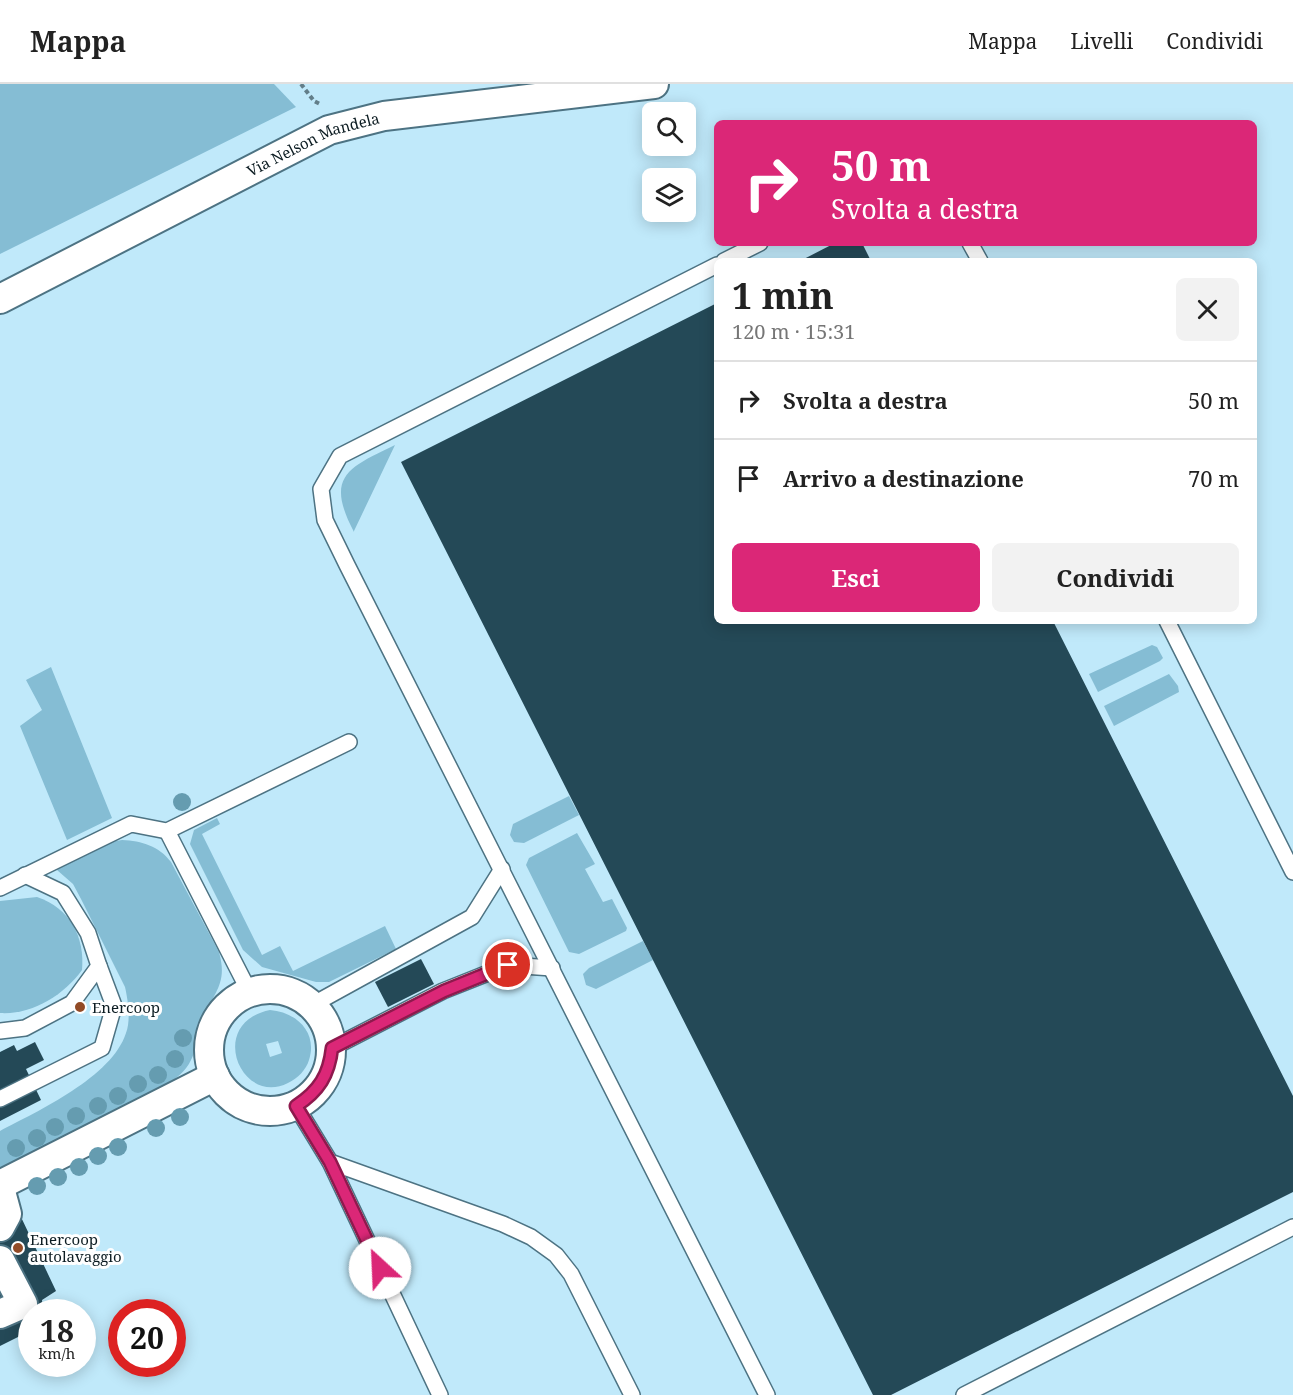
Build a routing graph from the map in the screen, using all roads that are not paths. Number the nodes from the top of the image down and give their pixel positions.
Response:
1 (654, 84) edge
2 (754, 246) edge
3 (730, 258) edge
4 (714, 267) edge
5 (0, 299) edge
6 (1168, 624) edge
7 (348, 742) dead end
8 (167, 831) junction
9 (502, 869) junction
10 (1293, 873) edge
11 (25, 875) junction
12 (0, 888) edge
13 (99, 966) junction
14 (552, 968) junction
15 (250, 993) junction
16 (312, 1005) junction
17 (0, 1031) edge
18 (332, 1048) junction
19 (215, 1076) junction
20 (0, 1099) edge
21 (296, 1106) junction
22 (330, 1162) junction
23 (0, 1186) edge
24 (0, 1227) edge
25 (1293, 1227) edge
26 (1, 1265) edge
27 (0, 1314) edge
28 (440, 1395) edge
29 (632, 1395) edge
30 (767, 1395) edge
31 (964, 1395) edge

1 - 5 street, Via Nelson Mandela
2 - 3 lane
4 - 9 lane
6 - 10 lane
7 - 8 lane
8 - 11 lane
8 - 15 lane
9 - 14 lane
9 - 16 lane
11 - 12 lane
11 - 13 lane
13 - 17 lane
13 - 20 lane
14 - 18 lane
14 - 30 lane
15 - 16 street
15 - 19 street
16 - 18 street
18 - 21 street
19 - 21 street
19 - 23 street
21 - 22 lane
22 - 28 lane
22 - 29 lane
23 - 24 street
25 - 31 lane
26 - 27 street

